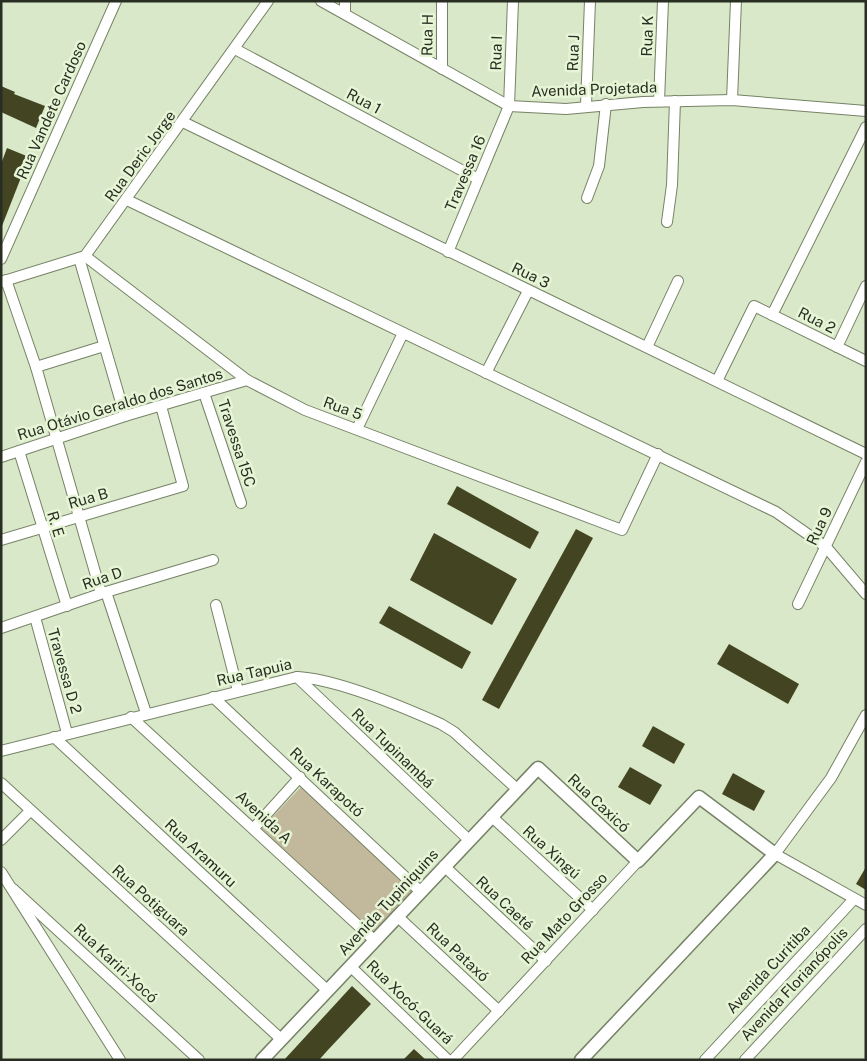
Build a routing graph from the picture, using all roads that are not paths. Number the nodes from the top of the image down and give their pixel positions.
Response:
1 (116, 1) edge
2 (268, 1) edge
3 (321, 1) edge
4 (345, 1) edge
5 (442, 1) edge
6 (513, 1) edge
7 (590, 1) edge
8 (663, 1) edge
9 (736, 1) edge
10 (345, 14) junction
11 (235, 48) junction
12 (442, 69) junction
13 (732, 100) junction
14 (659, 101) junction
15 (675, 101) junction
16 (606, 104) junction
17 (586, 105) junction
18 (509, 106) junction
19 (866, 111) edge
20 (183, 122) junction
21 (866, 127) edge
22 (478, 179) junction
23 (587, 198) dead end
24 (127, 200) junction
25 (667, 222) dead end
26 (448, 252) junction
27 (82, 257) junction
28 (1, 259) edge
29 (4, 281) edge
30 (678, 282) dead end
31 (866, 286) edge
32 (528, 291) junction
33 (772, 314) junction
34 (403, 333) junction
35 (104, 346) junction
36 (837, 347) junction
37 (647, 348) junction
38 (866, 361) edge
39 (36, 367) junction
40 (486, 373) junction
41 (248, 380) junction
42 (717, 381) junction
43 (204, 393) junction
44 (161, 406) junction
45 (125, 416) junction
46 (357, 429) junction
47 (57, 439) junction
48 (19, 451) junction
49 (658, 454) junction
50 (866, 454) edge
51 (1, 457) edge
52 (866, 462) edge
53 (241, 503) dead end
54 (80, 516) junction
55 (41, 526) junction
56 (1, 540) edge
57 (826, 547) junction
58 (213, 560) dead end
59 (104, 592) junction
60 (866, 594) edge
61 (798, 604) dead end
62 (216, 605) dead end
63 (66, 606) junction
64 (35, 617) junction
65 (1, 628) edge
66 (297, 676) junction
67 (238, 691) junction
68 (213, 697) junction
69 (146, 713) junction
70 (866, 714) edge
71 (131, 717) junction
72 (67, 733) junction
73 (54, 737) junction
74 (1, 751) edge
75 (538, 768) joint
76 (300, 777) junction
77 (1, 783) edge
78 (517, 788) junction
79 (30, 811) junction
80 (491, 816) junction
81 (254, 828) junction
82 (1, 840) edge
83 (469, 840) junction
84 (775, 854) junction
85 (638, 861) junction
86 (444, 866) junction
87 (1, 872) edge
88 (13, 889) junction
89 (420, 891) junction
90 (854, 899) junction
91 (866, 905) edge
92 (593, 910) junction
93 (398, 916) junction
94 (866, 929) edge
95 (374, 940) junction
96 (546, 962) junction
97 (350, 966) junction
98 (328, 990) junction
99 (499, 1011) junction
100 (281, 1039) junction
101 (120, 1060) edge
102 (199, 1060) edge
103 (262, 1060) edge
104 (448, 1060) edge
105 (453, 1060) edge
106 (581, 1060) edge
107 (705, 1060) edge
108 (745, 1060) edge

1 - 28 street, Rua Vandete Cardoso
2 - 11 street, Rua Deric Jorge
3 - 10 street, Avenida Projetada
4 - 10 street
5 - 12 street, Rua H
6 - 18 street, Rua I
7 - 17 street, Rua J
8 - 14 street, Rua K
9 - 13 street
10 - 12 street, Avenida Projetada
11 - 20 street, Rua Deric Jorge
11 - 22 street, Rua 1
12 - 18 street, Avenida Projetada
13 - 15 street, Avenida Projetada
13 - 19 street, Avenida Projetada
14 - 15 street, Avenida Projetada
14 - 16 street, Avenida Projetada
15 - 25 street
16 - 17 street, Avenida Projetada
16 - 23 street
17 - 18 street, Avenida Projetada
18 - 22 street, Travessa 16
20 - 24 street, Rua Deric Jorge
20 - 26 street, Rua 3
21 - 33 street
22 - 26 street, Travessa 16
24 - 27 street, Rua Deric Jorge
24 - 34 street
26 - 32 street, Rua 3
27 - 29 street
27 - 35 street
27 - 41 street, Rua 5
29 - 39 street
30 - 37 street
31 - 36 street
32 - 37 street, Rua 3
32 - 40 street
33 - 36 street, Rua 2
33 - 42 street, Rua 2
34 - 40 street
34 - 46 street
35 - 39 street
35 - 45 street
36 - 38 street, Rua 2
37 - 42 street, Rua 3
39 - 47 street
40 - 49 street
41 - 43 street, Rua Otávio Geraldo dos Santos
41 - 46 street, Rua 5
42 - 50 street, Rua 3
43 - 44 street, Rua Otávio Geraldo dos Santos
43 - 53 street, Travessa 15C
44 - 45 street, Rua Otávio Geraldo dos Santos
44 - 54 street, Rua B
45 - 47 street, Rua Otávio Geraldo dos Santos
46 - 49 street, Rua 5
47 - 48 street, Rua Otávio Geraldo dos Santos
47 - 54 street
48 - 51 street, Rua Otávio Geraldo dos Santos
48 - 55 street, R. E
49 - 57 street
52 - 57 street, Rua 9
54 - 55 street, Rua B
54 - 59 street
55 - 56 street, Rua B
55 - 63 street, R. E
57 - 60 street
57 - 61 street, Rua 9
58 - 59 street, Rua D
59 - 63 street, Rua D
59 - 69 street
62 - 67 street
63 - 64 street, Rua D
64 - 65 street, Rua D
64 - 72 street, Travessa D 2
66 - 67 street, Rua Tapuia
66 - 78 street, Rua Tapuia
66 - 83 street, Rua Tupinambá
67 - 68 street, Rua Tapuia
68 - 69 street, Rua Tapuia
68 - 76 street, Rua Karapotó
69 - 71 street, Rua Tapuia
70 - 84 street
71 - 72 street, Rua Tapuia
71 - 81 street, Avenida A
72 - 73 street, Rua Tapuia
73 - 74 street, Rua Tapuia
73 - 98 street, Rua Aramuru
75 - 78 street, Avenida Tupiniquins
75 - 85 street, Rua Caxicó
76 - 81 street
76 - 89 street, Rua Karapotó
77 - 79 street, Rua Potiguara
78 - 80 street, Avenida Tupiniquins
79 - 82 street
79 - 100 street, Rua Potiguara
80 - 83 street, Avenida Tupiniquins
80 - 92 street, Rua Xingú
81 - 95 street, Avenida A
83 - 86 street, Avenida Tupiniquins
84 - 85 street, Rua Mato Grosso
84 - 90 street
84 - 106 street
85 - 92 street, Rua Mato Grosso
86 - 89 street, Avenida Tupiniquins
86 - 96 street, Rua Caeté
87 - 88 street
88 - 101 street
88 - 102 street, Rua Kariri-Xocó
89 - 93 street, Avenida Tupiniquins
90 - 91 street
90 - 107 street, Avenida Curitiba
92 - 96 street, Rua Mato Grosso
93 - 95 street, Avenida Tupiniquins
93 - 99 street, Rua Pataxó
94 - 108 street, Avenida Florianópolis
95 - 97 street, Avenida Tupiniquins
96 - 99 street, Rua Mato Grosso
97 - 98 street, Avenida Tupiniquins
97 - 104 street, Rua Xocó-Guará
98 - 100 street, Avenida Tupiniquins
99 - 105 street, Rua Mato Grosso
100 - 103 street, Avenida Tupiniquins

